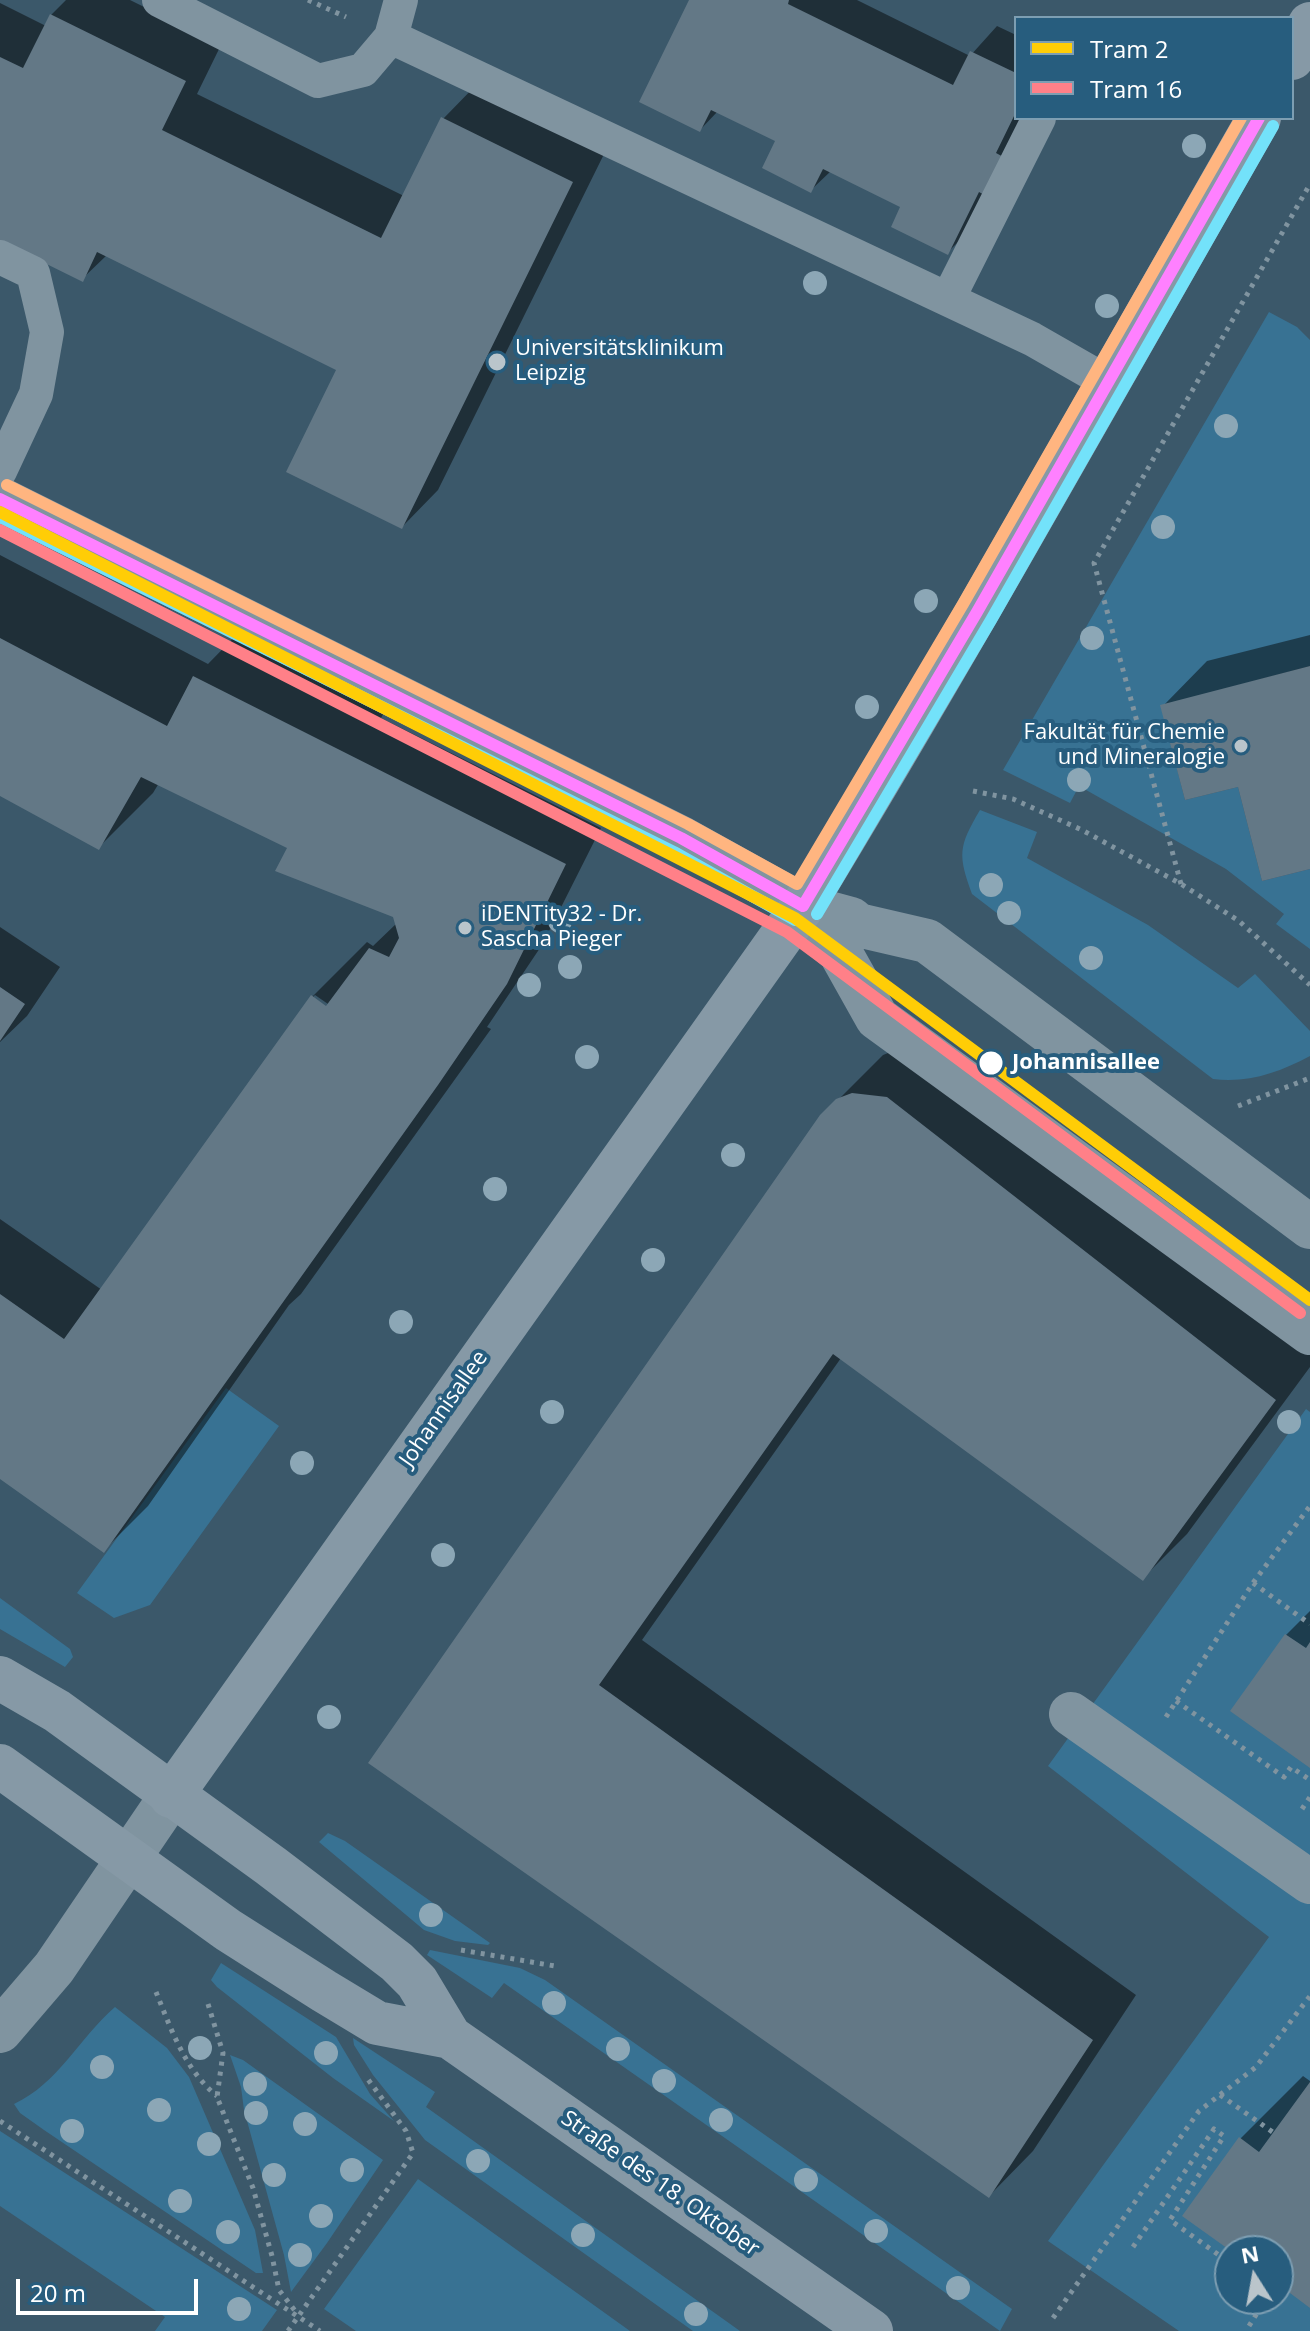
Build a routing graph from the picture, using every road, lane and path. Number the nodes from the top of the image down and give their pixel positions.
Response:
1 (159, 0) edge
2 (401, 0) edge
3 (1310, 24) edge
4 (391, 37) junction
5 (1294, 54) edge
6 (1038, 120) edge
7 (1258, 120) edge
8 (1310, 184) edge
9 (0, 257) edge
10 (948, 299) junction
11 (1109, 383) junction
12 (0, 471) edge
13 (0, 499) edge
14 (973, 791) dead end
15 (1181, 884) junction
16 (803, 906) junction
17 (1310, 985) edge
18 (1310, 1078) edge
19 (1225, 1110) dead end
20 (1310, 1227) edge
21 (1310, 1333) edge
22 (1310, 1506) edge
23 (1253, 1583) junction
24 (1310, 1624) edge
25 (0, 1678) edge
26 (1176, 1701) junction
27 (1071, 1714) dead end
28 (1138, 1762) junction
29 (0, 1766) edge
30 (1310, 1780) edge
31 (171, 1796) junction
32 (128, 1859) junction
33 (1310, 1882) edge
34 (156, 1992) dead end
35 (1310, 1996) edge
36 (208, 2004) dead end
37 (0, 2031) edge
38 (450, 2037) junction
39 (1220, 2095) junction
40 (217, 2097) junction
41 (0, 2121) edge
42 (1274, 2133) dead end
43 (413, 2153) dead end
44 (1133, 2247) dead end
45 (1214, 2252) edge
46 (1256, 2315) edge
47 (299, 2316) junction
48 (1053, 2318) dead end
49 (1249, 2326) dead end
50 (288, 2331) edge
51 (320, 2331) edge
52 (871, 2331) edge

1 - 4 lane
2 - 4 lane
3 - 5 street
4 - 10 lane
6 - 10 lane
7 - 11 street, Johannisallee
8 - 15 path
9 - 12 lane
10 - 11 lane
11 - 16 street, Johannisallee
13 - 16 street
14 - 15 path
15 - 17 path
16 - 20 street
16 - 21 street
16 - 31 street, Johannisallee
18 - 19 path
22 - 23 path
23 - 24 path
23 - 26 path
25 - 31 street, Straße des 18. Oktober
26 - 28 path
26 - 30 path
27 - 28 street
28 - 33 street
29 - 32 street, Straße des 18. Oktober
31 - 32 street
31 - 38 street, Straße des 18. Oktober
32 - 37 street
32 - 38 street, Straße des 18. Oktober
34 - 40 path
35 - 39 path
36 - 40 path
38 - 52 street, Straße des 18. Oktober
39 - 42 path
39 - 48 path
40 - 47 path
41 - 47 path
43 - 47 path
44 - 45 path
46 - 49 path
47 - 50 path
47 - 51 path

